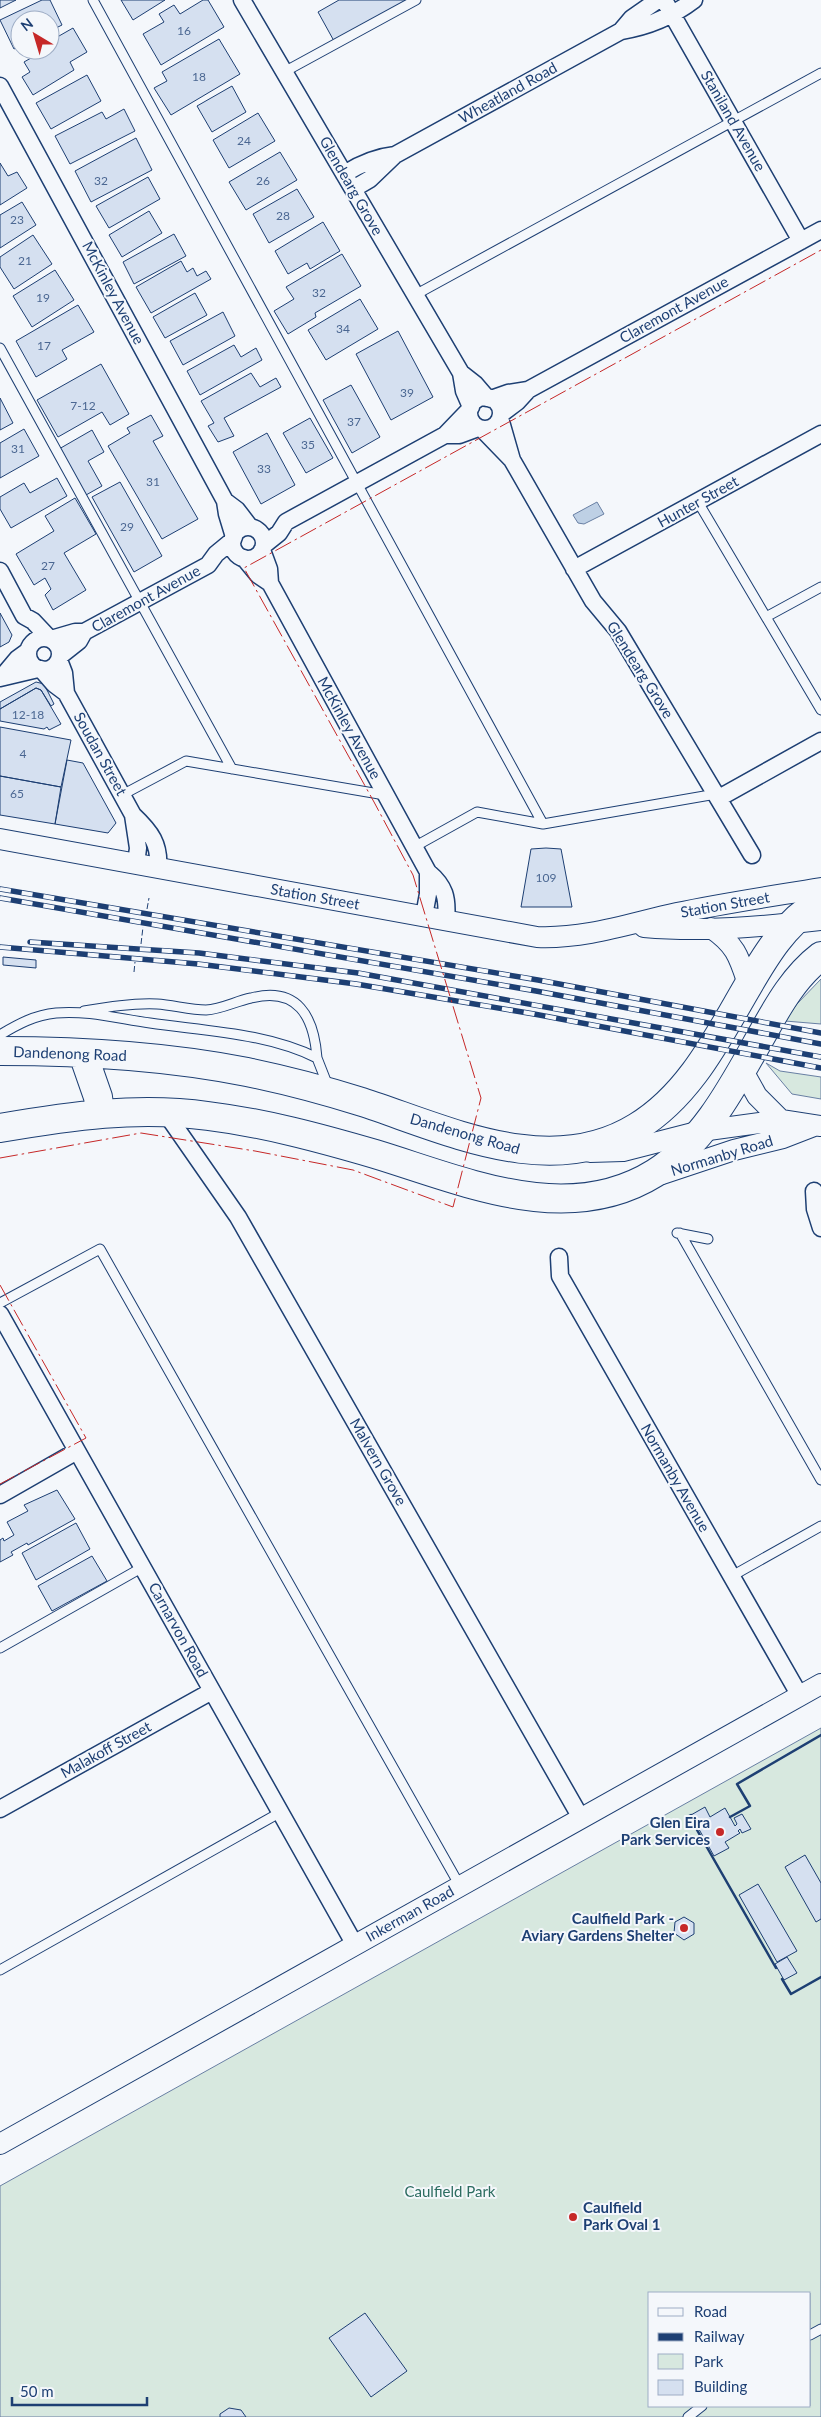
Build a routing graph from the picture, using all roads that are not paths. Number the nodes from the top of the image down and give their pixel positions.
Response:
1 (93, 0) edge
2 (242, 0) edge
3 (416, 0) edge
4 (658, 0) edge
5 (694, 0) edge
6 (668, 7) edge
7 (621, 30) junction
8 (284, 72) junction
9 (821, 73) edge
10 (0, 86) edge
11 (733, 122) junction
12 (395, 155) junction
13 (344, 174) junction
14 (353, 189) junction
15 (821, 230) edge
16 (801, 241) junction
17 (415, 294) junction
18 (0, 348) edge
19 (461, 373) junction
20 (528, 390) junction
21 (489, 398) junction
22 (470, 408) junction
23 (500, 416) junction
24 (480, 428) junction
25 (821, 434) edge
26 (445, 435) junction
27 (512, 460) junction
28 (357, 483) junction
29 (225, 501) junction
30 (698, 502) junction
31 (286, 522) junction
32 (253, 528) junction
33 (233, 539) junction
34 (263, 548) junction
35 (243, 557) junction
36 (208, 565) junction
37 (574, 569) junction
38 (0, 571) edge
39 (270, 583) junction
40 (821, 587) edge
41 (139, 602) junction
42 (24, 616) junction
43 (766, 617) junction
44 (84, 632) junction
45 (50, 639) junction
46 (29, 649) junction
47 (60, 658) junction
48 (39, 669) junction
49 (1, 678) edge
50 (66, 692) junction
51 (821, 710) edge
52 (821, 741) edge
53 (232, 769) junction
54 (122, 795) junction
55 (385, 795) junction
56 (717, 796) junction
57 (133, 815) junction
58 (543, 824) junction
59 (0, 839) edge
60 (414, 847) junction
61 (752, 855) dead end
62 (136, 864) junction
63 (158, 868) junction
64 (428, 872) junction
65 (821, 888) edge
66 (821, 901) edge
67 (424, 916) junction
68 (446, 920) junction
69 (821, 920) edge
70 (791, 924) junction
71 (630, 926) junction
72 (711, 928) junction
73 (821, 956) edge
74 (748, 984) junction
75 (74, 1013) junction
76 (0, 1035) edge
77 (0, 1051) edge
78 (83, 1054) junction
79 (317, 1058) junction
80 (742, 1069) junction
81 (330, 1092) junction
82 (165, 1112) junction
83 (100, 1113) junction
84 (781, 1120) junction
85 (818, 1126) edge
86 (0, 1128) edge
87 (701, 1131) junction
88 (558, 1151) junction
89 (630, 1186) junction
90 (814, 1191) dead end
91 (821, 1228) edge
92 (708, 1239) dead end
93 (559, 1258) dead end
94 (0, 1303) edge
95 (0, 1314) edge
96 (77, 1452) junction
97 (821, 1480) edge
98 (0, 1495) edge
99 (821, 1526) edge
100 (143, 1567) junction
101 (732, 1576) junction
102 (0, 1648) edge
103 (821, 1684) edge
104 (212, 1691) junction
105 (800, 1696) junction
106 (0, 1809) edge
107 (281, 1812) junction
108 (581, 1818) junction
109 (460, 1886) junction
110 (355, 1945) junction
111 (0, 1970) edge
112 (0, 2144) edge
113 (701, 2407) edge
114 (688, 2417) edge

1 - 28 lane
2 - 8 street, Glendearg Grove
3 - 8 lane
4 - 7 street, Wheatland Road
5 - 6 street, Wheatland Road
6 - 7 street, Wheatland Road
6 - 11 street, Staniland Avenue
7 - 12 street, Wheatland Road
8 - 13 street, Glendearg Grove
9 - 11 lane
10 - 29 street, McKinley Avenue
11 - 16 street, Staniland Avenue
11 - 17 lane
12 - 13 street, Wheatland Road
12 - 14 street, Wheatland Road
13 - 14 street, Glendearg Grove
14 - 17 street, Glendearg Grove
15 - 16 street, Claremont Avenue
16 - 20 street, Claremont Avenue
17 - 19 street, Glendearg Grove
18 - 41 lane
19 - 21 street, Glendearg Grove
19 - 22 street, Glendearg Grove
20 - 21 street, Claremont Avenue
20 - 23 street, Claremont Avenue
21 - 22 street
21 - 23 street
22 - 24 street
22 - 26 street
23 - 24 street
23 - 27 street, Glendearg Grove
24 - 26 street
24 - 27 street, Glendearg Grove
25 - 30 street, Hunter Street
26 - 28 street
27 - 37 street, Glendearg Grove
28 - 31 street
28 - 58 lane
29 - 32 street, McKinley Avenue
29 - 33 street, McKinley Avenue
30 - 37 street, Hunter Street
30 - 43 lane
31 - 32 street
31 - 34 street
32 - 33 street
32 - 34 street
33 - 35 street
33 - 36 street, Claremont Avenue
34 - 35 street
34 - 39 street, McKinley Avenue
35 - 36 street, Claremont Avenue
35 - 39 street, McKinley Avenue
36 - 41 street, Claremont Avenue
37 - 56 street, Glendearg Grove
38 - 42 street
39 - 55 street, McKinley Avenue
40 - 43 lane
41 - 44 street, Claremont Avenue
41 - 53 lane
42 - 45 street
42 - 46 street
43 - 51 lane
44 - 45 street, Claremont Avenue
44 - 47 street, Claremont Avenue
45 - 46 street
45 - 47 street
46 - 48 street
46 - 49 street
47 - 48 street
47 - 50 street, Soudan Street
48 - 49 street
48 - 50 street, Soudan Street
50 - 54 street, Soudan Street
52 - 56 street
53 - 54 lane
53 - 55 lane
54 - 57 street, Soudan Street
55 - 60 street, McKinley Avenue
56 - 58 lane
56 - 61 street, Glendearg Grove
57 - 62 street, Soudan Street
57 - 63 street, Soudan Street
58 - 60 lane
59 - 62 street, Station Street
60 - 64 street, McKinley Avenue
62 - 63 street, Station Street
63 - 67 street, Station Street
64 - 67 street
64 - 68 street, McKinley Avenue
65 - 71 street, Station Street
66 - 70 highway, Dandenong Road
67 - 68 street, Station Street
68 - 71 street, Station Street
69 - 70 street, Station Street
70 - 72 street, Station Street
70 - 74 highway, Dandenong Road
71 - 72 street, Station Street
72 - 74 street
73 - 80 highway
74 - 88 highway, Dandenong Road
75 - 76 lane
75 - 79 lane
75 - 79 lane
77 - 78 highway, Dandenong Road
78 - 81 highway, Dandenong Road
78 - 83 highway
79 - 81 lane
80 - 84 street
80 - 87 highway
81 - 88 highway, Dandenong Road
82 - 83 highway
82 - 89 highway
82 - 108 street, Malvern Grove
83 - 86 highway
84 - 85 street, Normanby Road
84 - 87 street, Normanby Road
85 - 89 street, Normanby Road
87 - 88 street, Normanby Road
87 - 89 highway
90 - 91 street
92 - 97 lane
93 - 101 street, Normanby Avenue
94 - 109 lane
95 - 96 street, Carnarvon Road
96 - 98 street
96 - 100 street, Carnarvon Road
99 - 101 lane
100 - 102 lane
100 - 104 street, Carnarvon Road
101 - 105 street, Normanby Avenue
103 - 105 street, Inkerman Road
104 - 106 street, Malakoff Street
104 - 107 street, Carnarvon Road
105 - 108 street, Inkerman Road
107 - 110 street, Carnarvon Road
107 - 111 lane
108 - 109 street, Inkerman Road
109 - 110 street, Inkerman Road
110 - 112 street, Inkerman Road
113 - 114 lane

